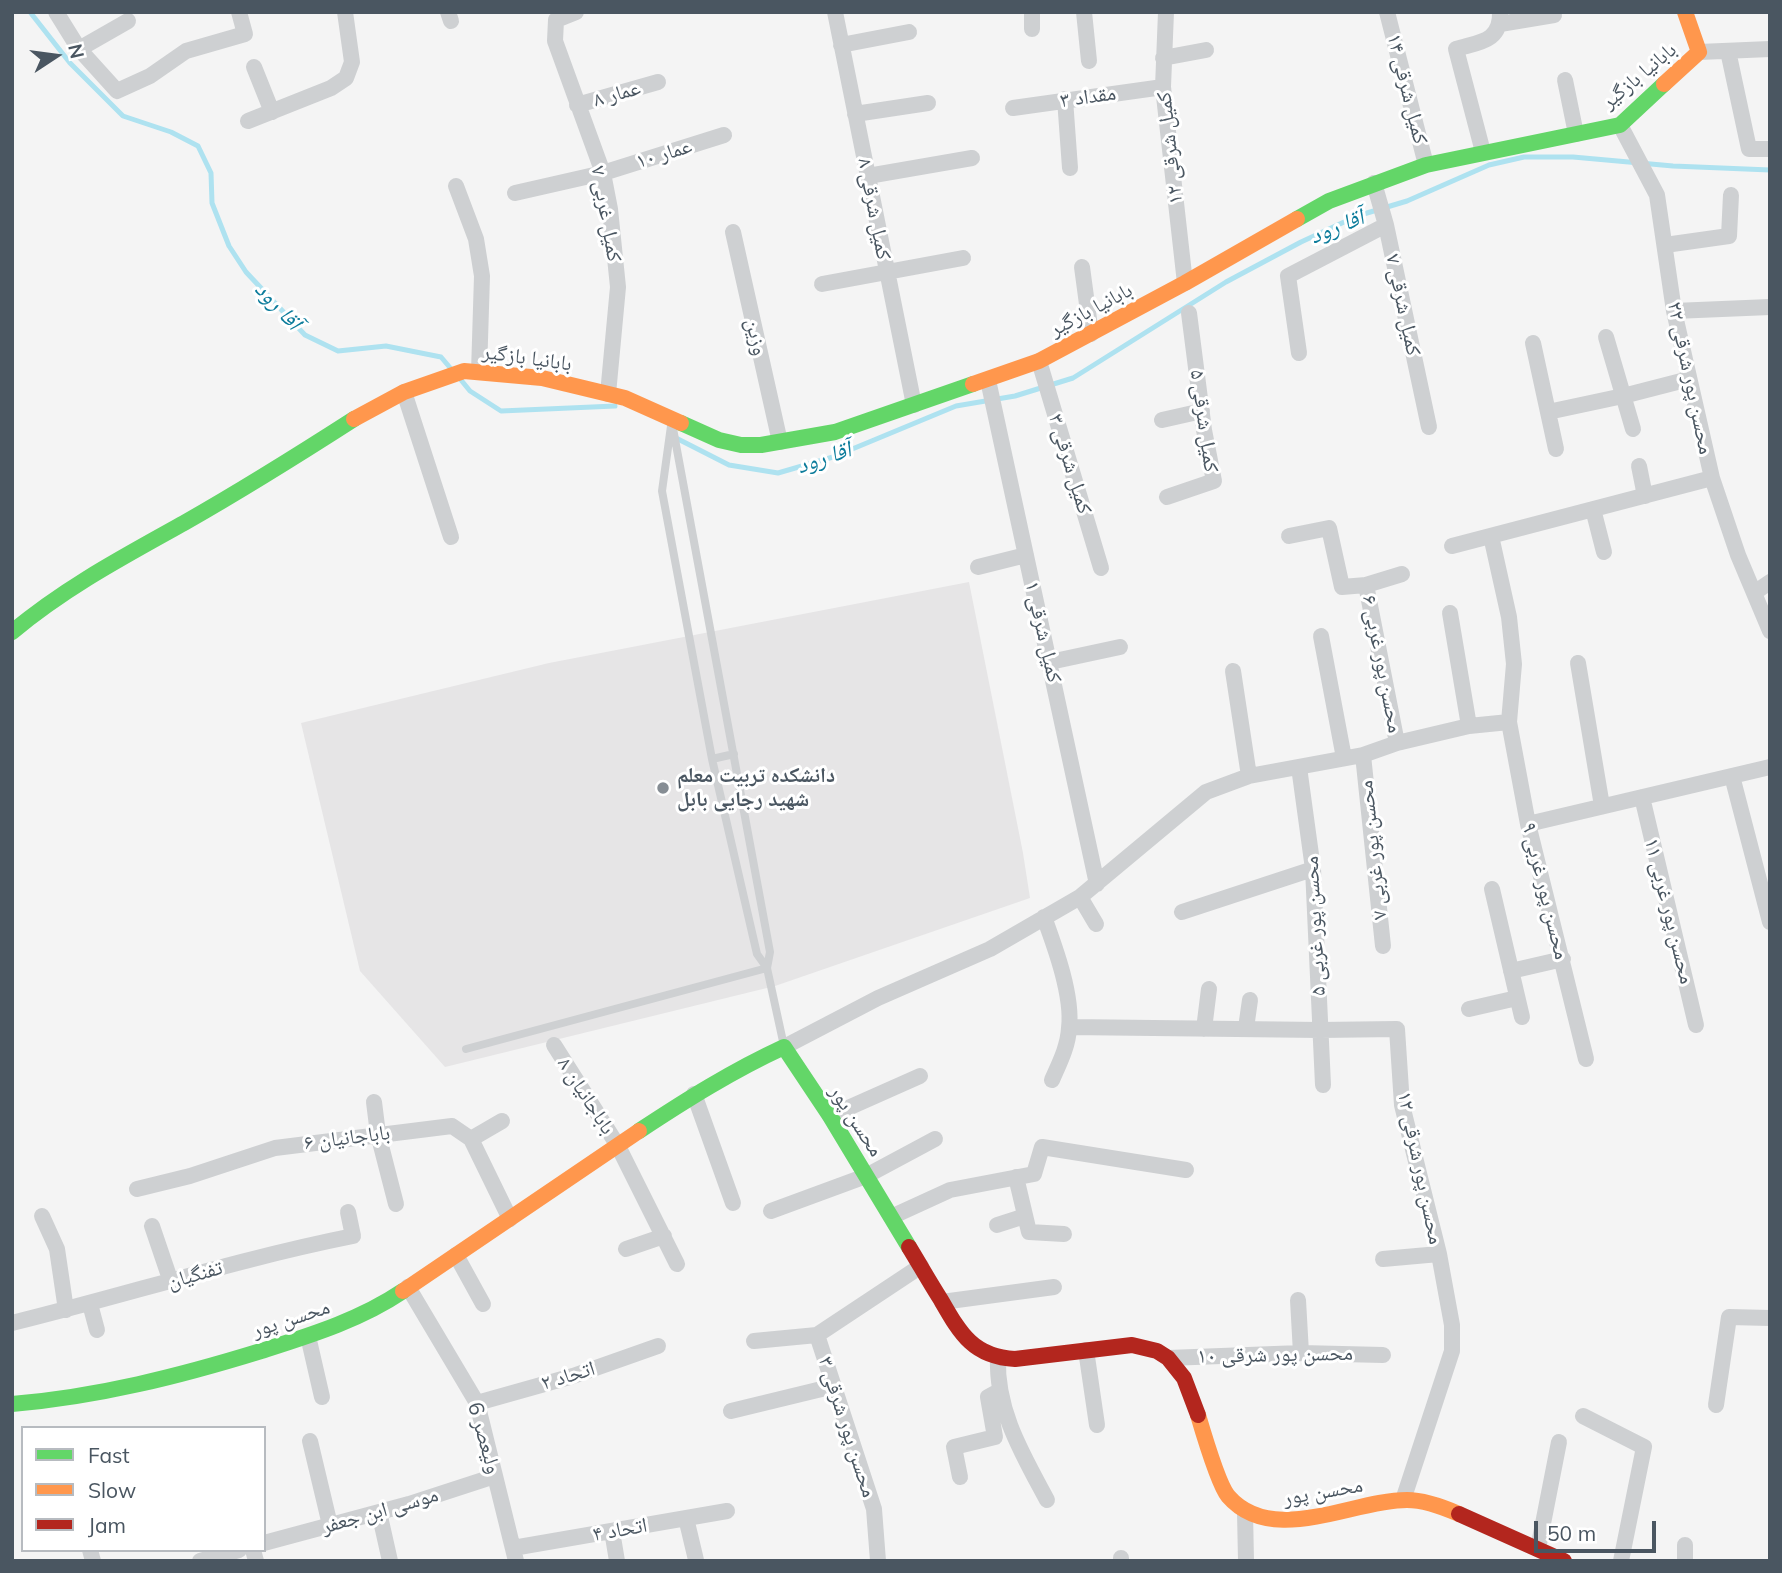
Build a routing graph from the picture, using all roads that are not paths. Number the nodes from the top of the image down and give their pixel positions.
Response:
1 (56, 12) edge
2 (239, 12) edge
3 (345, 12) edge
4 (576, 12) edge
5 (835, 12) edge
6 (1032, 12) edge
7 (1084, 12) edge
8 (1166, 12) edge
9 (1387, 12) edge
10 (1685, 12) edge
11 (1554, 15) dead end
12 (1500, 18) edge
13 (128, 21) dead end
14 (1032, 29) dead end
15 (909, 32) dead end
16 (841, 45) junction
17 (79, 49) junction
18 (1770, 49) edge
19 (1206, 50) dead end
20 (1728, 51) junction
21 (1699, 52) junction
22 (1163, 58) junction
23 (1089, 61) dead end
24 (254, 67) dead end
25 (1565, 80) dead end
26 (658, 82) dead end
27 (1163, 87) junction
28 (1065, 99) junction
29 (928, 103) dead end
30 (577, 105) junction
31 (1013, 108) dead end
32 (271, 112) junction
33 (855, 114) junction
34 (248, 121) dead end
35 (1620, 125) junction
36 (1576, 134) junction
37 (724, 135) dead end
38 (1770, 149) edge
39 (1483, 152) junction
40 (972, 158) dead end
41 (1426, 165) junction
42 (1070, 168) dead end
43 (603, 173) junction
44 (868, 176) junction
45 (1374, 183) junction
46 (457, 186) dead end
47 (515, 193) dead end
48 (1731, 195) dead end
49 (1383, 213) junction
50 (733, 232) dead end
51 (1665, 245) junction
52 (963, 258) dead end
53 (1082, 267) dead end
54 (887, 272) junction
55 (1185, 283) junction
56 (822, 284) dead end
57 (1770, 307) edge
58 (1675, 311) junction
59 (1189, 313) dead end
60 (1091, 334) junction
61 (1606, 337) dead end
62 (1533, 343) dead end
63 (1299, 353) dead end
64 (1039, 361) junction
65 (471, 372) junction
66 (1689, 379) junction
67 (988, 380) junction
68 (404, 392) junction
69 (608, 394) junction
70 (1623, 396) junction
71 (914, 405) junction
72 (1202, 411) junction
73 (1548, 412) junction
74 (672, 420) junction
75 (1162, 420) dead end
76 (1429, 427) dead end
77 (1633, 429) dead end
78 (780, 442) junction
79 (1556, 449) dead end
80 (1639, 466) dead end
81 (1712, 478) junction
82 (1645, 496) junction
83 (1167, 497) dead end
84 (1593, 509) junction
85 (1289, 536) dead end
86 (1491, 536) junction
87 (451, 537) dead end
88 (1452, 546) dead end
89 (1604, 552) dead end
90 (1026, 555) junction
91 (978, 567) dead end
92 (1101, 568) dead end
93 (1402, 574) dead end
94 (1770, 582) edge
95 (1366, 585) junction
96 (1754, 593) junction
97 (1450, 613) dead end
98 (1770, 631) edge
99 (12, 632) edge
100 (1321, 636) dead end
101 (1120, 647) dead end
102 (1050, 662) junction
103 (1578, 663) dead end
104 (1233, 671) dead end
105 (1509, 722) junction
106 (1469, 726) junction
107 (1397, 743) junction
108 (734, 754) junction
109 (1363, 755) junction
110 (1344, 758) junction
111 (712, 759) junction
112 (1299, 767) junction
113 (1770, 767) edge
114 (1250, 776) junction
115 (1732, 776) junction
116 (1642, 797) junction
117 (1602, 806) junction
118 (1528, 824) junction
119 (1313, 869) junction
120 (1097, 884) junction
121 (1492, 889) dead end
122 (1080, 897) junction
123 (1182, 912) dead end
124 (1044, 917) junction
125 (1770, 922) edge
126 (1096, 924) dead end
127 (1383, 946) dead end
128 (1563, 959) junction
129 (767, 968) junction
130 (1511, 971) junction
131 (1209, 989) dead end
132 (1517, 998) junction
133 (1250, 1000) dead end
134 (1469, 1009) dead end
135 (1521, 1017) dead end
136 (1696, 1025) dead end
137 (1070, 1027) junction
138 (1246, 1028) junction
139 (1204, 1029) junction
140 (1320, 1030) junction
141 (554, 1045) dead end
142 (784, 1047) junction
143 (466, 1049) dead end
144 (1586, 1059) dead end
145 (920, 1076) dead end
146 (1052, 1080) dead end
147 (1323, 1085) dead end
148 (694, 1094) junction
149 (374, 1102) dead end
150 (830, 1116) junction
151 (502, 1121) dead end
152 (378, 1134) junction
153 (471, 1139) junction
154 (935, 1139) dead end
155 (618, 1146) junction
156 (1186, 1170) dead end
157 (866, 1176) junction
158 (1016, 1177) junction
159 (137, 1189) dead end
160 (733, 1203) dead end
161 (396, 1204) dead end
162 (771, 1211) dead end
163 (348, 1212) dead end
164 (42, 1216) dead end
165 (1025, 1216) junction
166 (891, 1217) junction
167 (510, 1219) junction
168 (997, 1225) dead end
169 (152, 1226) dead end
170 (1064, 1234) dead end
171 (664, 1236) junction
172 (626, 1249) dead end
173 (1439, 1254) junction
174 (456, 1255) junction
175 (1383, 1259) dead end
176 (677, 1264) dead end
177 (920, 1266) junction
178 (171, 1282) junction
179 (408, 1287) junction
180 (1054, 1287) dead end
181 (1298, 1300) dead end
182 (942, 1302) junction
183 (90, 1304) junction
184 (483, 1304) dead end
185 (66, 1310) junction
186 (1770, 1318) edge
187 (12, 1323) edge
188 (97, 1330) dead end
189 (817, 1335) junction
190 (308, 1336) junction
191 (754, 1341) dead end
192 (658, 1346) dead end
193 (1086, 1350) junction
194 (1301, 1353) junction
195 (1383, 1355) dead end
196 (998, 1358) junction
197 (1168, 1358) junction
198 (834, 1386) junction
199 (999, 1391) junction
200 (322, 1397) dead end
201 (477, 1403) junction
202 (12, 1404) edge
203 (1716, 1405) dead end
204 (731, 1411) dead end
205 (1583, 1416) dead end
206 (1097, 1425) dead end
207 (310, 1441) dead end
208 (1559, 1442) dead end
209 (495, 1476) junction
210 (960, 1477) dead end
211 (1047, 1500) dead end
212 (1403, 1500) junction
213 (727, 1511) dead end
214 (379, 1512) junction
215 (1245, 1512) junction
216 (686, 1518) junction
217 (330, 1525) junction
218 (612, 1531) junction
219 (266, 1543) edge
220 (1538, 1549) junction
221 (232, 1552) edge
222 (514, 1555) edge
223 (696, 1560) edge
224 (200, 1561) edge
225 (390, 1561) edge
226 (617, 1561) edge
227 (878, 1561) edge
228 (1246, 1561) edge
229 (1564, 1561) edge
230 (1621, 1561) edge

1 - 17 street
2 - 17 street
3 - 32 street
4 - 30 street, کمیل غربی ۷
5 - 16 street, کمیل شرقی ۸
6 - 14 street
7 - 23 street
8 - 22 street, کمیل شرقی ۱۲
9 - 41 street, کمیل شرقی ۱۴
10 - 21 main road
11 - 12 street
12 - 39 street
13 - 17 street
15 - 16 street
16 - 33 street, کمیل شرقی ۸
18 - 20 street
19 - 22 street
20 - 21 street
20 - 38 street
21 - 35 main road, بابانیا بازگیر
22 - 27 street, کمیل شرقی ۱۲
24 - 32 street
25 - 36 street
26 - 30 street, عمار ۸
27 - 28 street, مقداد ۳
27 - 55 street, کمیل شرقی ۱۲
28 - 31 street, مقداد ۳
28 - 42 street
29 - 33 street
30 - 43 street, کمیل غربی ۷
32 - 34 street
33 - 44 street, کمیل شرقی ۸
35 - 36 main road, بابانیا بازگیر
35 - 51 street, محسن پور شرقی ۲۲
36 - 39 main road, بابانیا بازگیر
37 - 43 street, عمار ۱۰
39 - 41 main road, بابانیا بازگیر
40 - 44 street
41 - 45 main road, بابانیا بازگیر
43 - 47 street, عمار ۱۰
43 - 69 street, کمیل غربی ۷
44 - 54 street, کمیل شرقی ۸
45 - 49 street, کمیل شرقی ۷
45 - 55 main road, بابانیا بازگیر
46 - 65 street
48 - 51 street
49 - 63 street
49 - 76 street, کمیل شرقی ۷
50 - 78 street, وزین
51 - 58 street, محسن پور شرقی ۲۲
52 - 54 street
53 - 60 street
54 - 56 street
54 - 71 street, کمیل شرقی ۸
55 - 60 main road, بابانیا بازگیر
57 - 58 street
58 - 66 street, محسن پور شرقی ۲۲
59 - 72 street, کمیل شرقی ۵
60 - 64 main road, بابانیا بازگیر
61 - 70 street
62 - 73 street
64 - 67 main road, بابانیا بازگیر
64 - 92 street, کمیل شرقی ۳
65 - 68 main road
65 - 69 main road, بابانیا بازگیر
66 - 70 street
66 - 81 street, محسن پور شرقی ۲۲
67 - 71 main road, بابانیا بازگیر
67 - 90 street, کمیل شرقی ۱
68 - 87 street
68 - 99 main road
69 - 74 main road, بابانیا بازگیر
70 - 73 street
70 - 77 street
71 - 78 main road, بابانیا بازگیر
72 - 75 street
72 - 83 street, کمیل شرقی ۵
73 - 79 street
74 - 78 main road, بابانیا بازگیر
74 - 108 lane
74 - 111 lane
80 - 82 street
81 - 82 street
81 - 96 street, محسن پور شرقی ۲۲
82 - 84 street
84 - 86 street
84 - 89 street
85 - 95 street
86 - 88 street
86 - 105 street, محسن پور غربی ۹
90 - 91 street
90 - 102 street, کمیل شرقی ۱
93 - 95 street
94 - 96 street
95 - 107 street, محسن پور غربی ۶
96 - 98 street, محسن پور شرقی ۲۲
97 - 106 street
100 - 110 street
101 - 102 street
102 - 120 street, کمیل شرقی ۱
103 - 117 street
104 - 114 street
105 - 106 street
105 - 118 street, محسن پور غربی ۹
106 - 107 street
107 - 109 street
108 - 111 lane
108 - 129 lane
109 - 110 street
109 - 127 street, محسن پور غربی ۷
110 - 112 street
111 - 129 lane
112 - 114 street
112 - 119 street, محسن پور غربی ۵
113 - 115 street
114 - 120 street
115 - 116 street
115 - 125 street
116 - 117 street
116 - 136 street, محسن پور غربی ۱۱
117 - 118 street
118 - 128 street, محسن پور غربی ۹
119 - 123 street
119 - 140 street, محسن پور غربی ۵
120 - 122 street
121 - 130 street
122 - 124 street
122 - 126 street
124 - 137 street
124 - 142 street
128 - 130 street
128 - 144 street, محسن پور غربی ۹
129 - 142 lane
129 - 143 lane
130 - 132 street
131 - 139 street
132 - 134 street
132 - 135 street
133 - 138 street
137 - 139 street, محسن پور شرقی ۱۲
137 - 146 street
138 - 139 street, محسن پور شرقی ۱۲
138 - 140 street, محسن پور شرقی ۱۲
140 - 147 street, محسن پور غربی ۵
140 - 173 street, محسن پور شرقی ۱۲
141 - 155 street, باباجانیان ۸
142 - 148 main road, محسن پور
142 - 150 main road, محسن پور
145 - 150 street
148 - 155 main road, محسن پور
148 - 160 street
149 - 152 street
150 - 157 main road, محسن پور
151 - 153 street
152 - 153 street, باباجانیان ۶
152 - 159 street, باباجانیان ۶
152 - 161 street
153 - 167 street
154 - 157 street
155 - 167 main road, محسن پور
155 - 171 street, باباجانیان ۸
156 - 158 street
157 - 162 street
157 - 166 main road, محسن پور
158 - 165 street
158 - 166 street
163 - 178 street, تفنگیان
164 - 185 street
165 - 168 street
165 - 170 street
166 - 177 main road, محسن پور
167 - 174 main road, محسن پور
169 - 178 street
171 - 172 street
171 - 176 street, باباجانیان ۸
173 - 175 street
173 - 212 street, محسن پور شرقی ۱۲
174 - 179 main road, محسن پور
174 - 184 street
177 - 182 main road, محسن پور
177 - 189 street, محسن پور شرقی ۳
178 - 183 street, تفنگیان
179 - 190 main road, محسن پور
179 - 201 street, ولیعصر 6
180 - 182 street
181 - 194 street
182 - 196 main road, محسن پور
183 - 185 street, تفنگیان
183 - 188 street
185 - 187 street, تفنگیان
186 - 203 street
189 - 191 street
189 - 198 street, محسن پور شرقی ۳
190 - 200 street
190 - 202 main road, محسن پور
192 - 201 street, اتحاد ۲
193 - 196 main road
193 - 197 main road
193 - 206 street
194 - 195 street, محسن پور شرقی ۱۰
194 - 197 street, محسن پور شرقی ۱۰
196 - 199 street
197 - 215 main road
198 - 204 street
198 - 227 street, محسن پور شرقی ۳
199 - 210 street
199 - 211 street
201 - 209 street, ولیعصر 6
205 - 230 street
207 - 217 street
208 - 220 street
209 - 214 street, موسی ابن جعفر
209 - 222 street, ولیعصر 6
212 - 215 main road, محسن پور
212 - 220 main road, محسن پور
213 - 216 street, اتحاد ۴
214 - 217 street, موسی ابن جعفر
214 - 225 street
215 - 228 street
216 - 218 street, اتحاد ۴
216 - 223 street
217 - 219 street, موسی ابن جعفر
218 - 222 street, اتحاد ۴
218 - 226 street
220 - 229 main road, محسن پور
221 - 224 street

